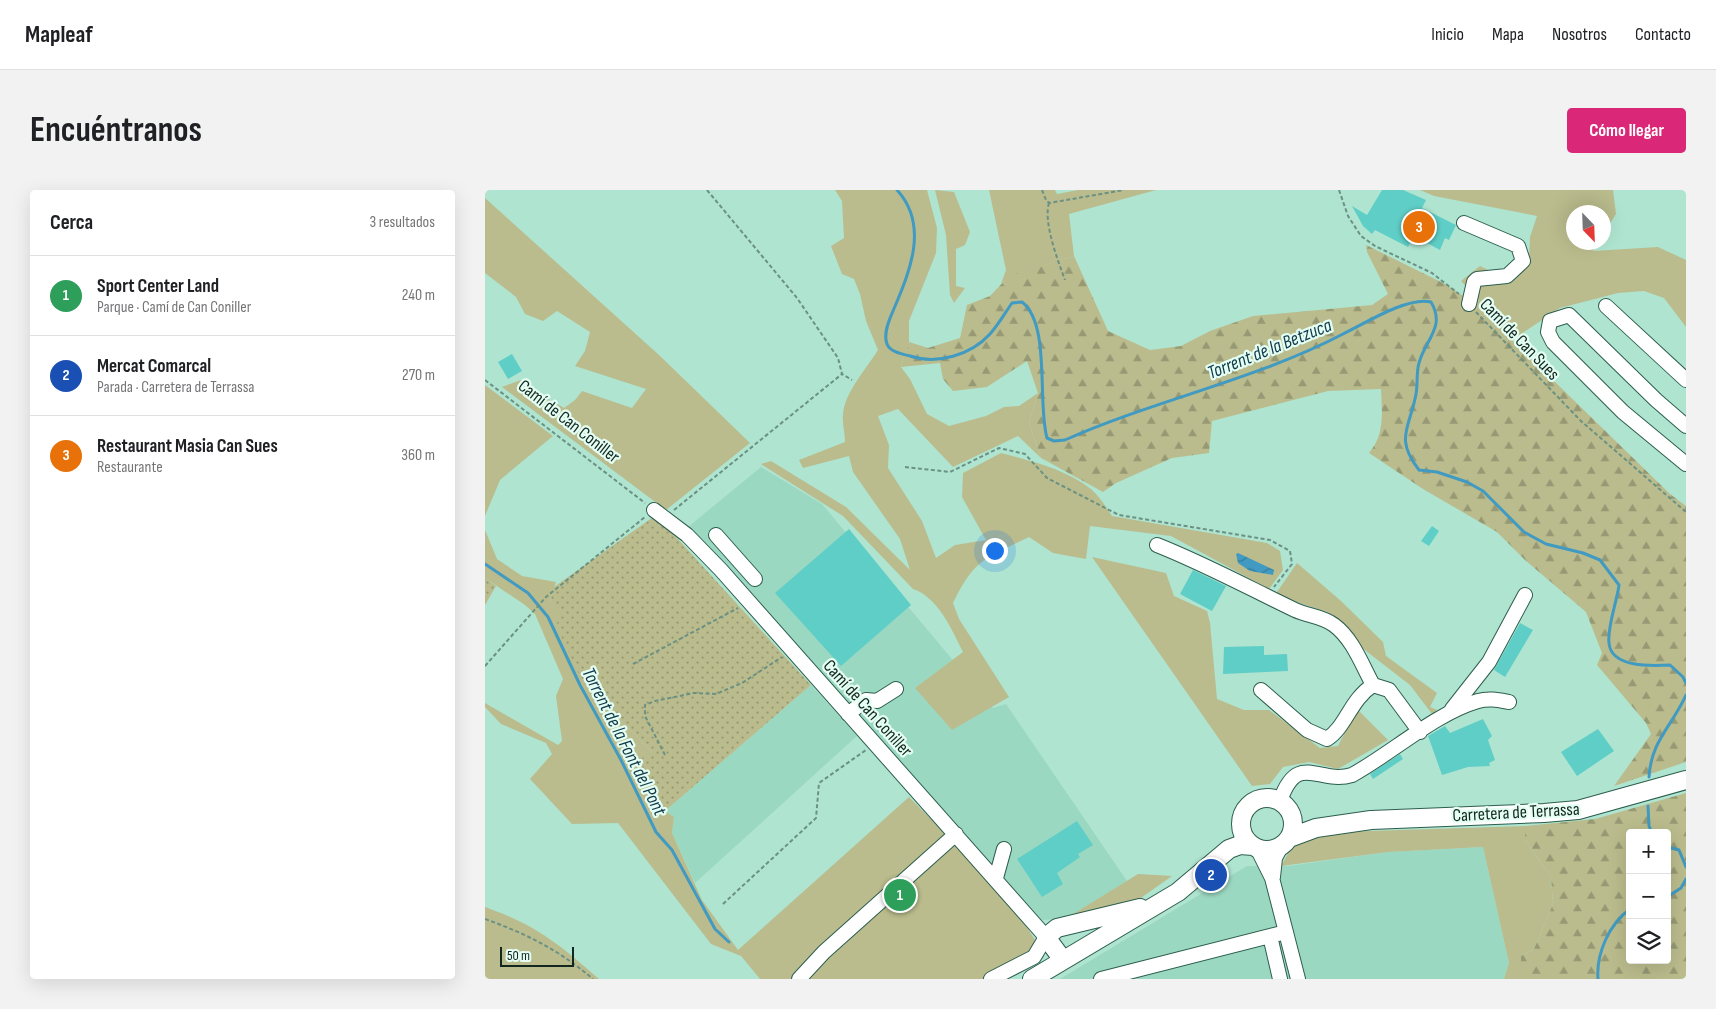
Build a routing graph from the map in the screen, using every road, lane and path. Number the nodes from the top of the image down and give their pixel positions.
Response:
1 (707, 190) edge
2 (1042, 190) edge
3 (1124, 190) edge
4 (1339, 190) edge
5 (1049, 203) junction
6 (1464, 223) dead end
7 (1065, 280) dead end
8 (1469, 304) junction
9 (1606, 306) dead end
10 (842, 374) junction
11 (485, 380) edge
12 (852, 380) dead end
13 (1686, 380) edge
14 (1686, 426) edge
15 (1686, 464) edge
16 (905, 467) dead end
17 (1686, 512) edge
18 (659, 514) junction
19 (716, 535) dead end
20 (1157, 545) dead end
21 (733, 555) junction
22 (719, 568) junction
23 (755, 579) dead end
24 (1525, 595) dead end
25 (1268, 596) junction
26 (748, 601) junction
27 (792, 651) junction
28 (633, 664) dead end
29 (485, 666) edge
30 (1373, 685) junction
31 (896, 688) dead end
32 (1261, 690) dead end
33 (1509, 702) dead end
34 (848, 714) junction
35 (1446, 716) junction
36 (1420, 732) junction
37 (875, 744) junction
38 (665, 754) dead end
39 (1686, 782) edge
40 (1284, 805) junction
41 (1371, 820) junction
42 (1241, 822) junction
43 (956, 834) junction
44 (1286, 842) junction
45 (1255, 847) junction
46 (1003, 848) dead end
47 (996, 878) junction
48 (1273, 878) junction
49 (723, 904) dead end
50 (1143, 907) junction
51 (485, 918) edge
52 (1128, 920) junction
53 (1286, 932) junction
54 (1270, 936) junction
55 (1046, 937) junction
56 (1063, 960) junction
57 (593, 979) edge
58 (799, 979) edge
59 (991, 979) edge
60 (1032, 979) edge
61 (1101, 979) edge
62 (1280, 979) edge
63 (1297, 979) edge

1 - 10 path
2 - 5 path
3 - 5 path
4 - 8 path, Camí de Can Sues
5 - 7 path
6 - 8 street
8 - 17 path, Camí de Can Sues
9 - 13 street
10 - 12 path
10 - 18 path
11 - 18 path, Camí de Can Coniller
14 - 15 street
16 - 25 path
18 - 22 street, Camí de Can Coniller
18 - 29 path
19 - 21 street
20 - 25 street
21 - 22 street
21 - 23 street
22 - 26 street, Camí de Can Coniller
24 - 35 street
25 - 30 street
26 - 27 street, Camí de Can Coniller
26 - 28 path
27 - 34 street, Camí de Can Coniller
27 - 38 path
30 - 32 street
30 - 36 street
31 - 34 street
33 - 35 street
34 - 37 street, Camí de Can Coniller
35 - 36 street
36 - 40 street
37 - 43 street, Camí de Can Coniller
37 - 49 path
39 - 41 main road, Carretera de Terrassa
40 - 41 main road, Carretera de Terrassa
40 - 42 main road
40 - 44 main road
41 - 44 main road, Carretera de Terrassa
42 - 45 main road
42 - 50 main road
43 - 47 street, Camí de Can Coniller
43 - 58 street
44 - 45 main road
44 - 48 street
45 - 48 street
45 - 52 main road
46 - 47 street
47 - 55 street, Camí de Can Coniller
48 - 53 street
50 - 52 main road
50 - 55 main road
51 - 57 path
52 - 56 main road
53 - 54 street
53 - 63 street
54 - 61 street
54 - 62 street
55 - 56 main road
55 - 59 street
56 - 60 main road

